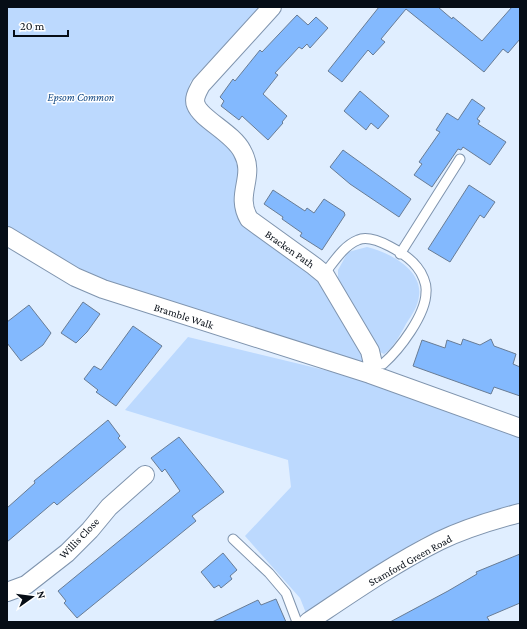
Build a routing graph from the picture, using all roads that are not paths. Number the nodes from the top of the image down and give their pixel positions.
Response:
1 (272, 7) edge
2 (460, 159) dead end
3 (7, 236) edge
4 (400, 254) junction
5 (324, 274) junction
6 (372, 369) junction
7 (520, 428) edge
8 (145, 475) dead end
9 (520, 513) edge
10 (234, 539) dead end
11 (7, 592) edge
12 (298, 622) edge
13 (308, 622) edge

1 - 5 street, Bracken Path
2 - 4 lane
3 - 6 street, Bramble Walk
4 - 5 lane
4 - 6 lane
5 - 6 street, Bracken Path
6 - 7 street
8 - 11 street, Willis Close
9 - 13 street, Stamford Green Road
10 - 12 lane

